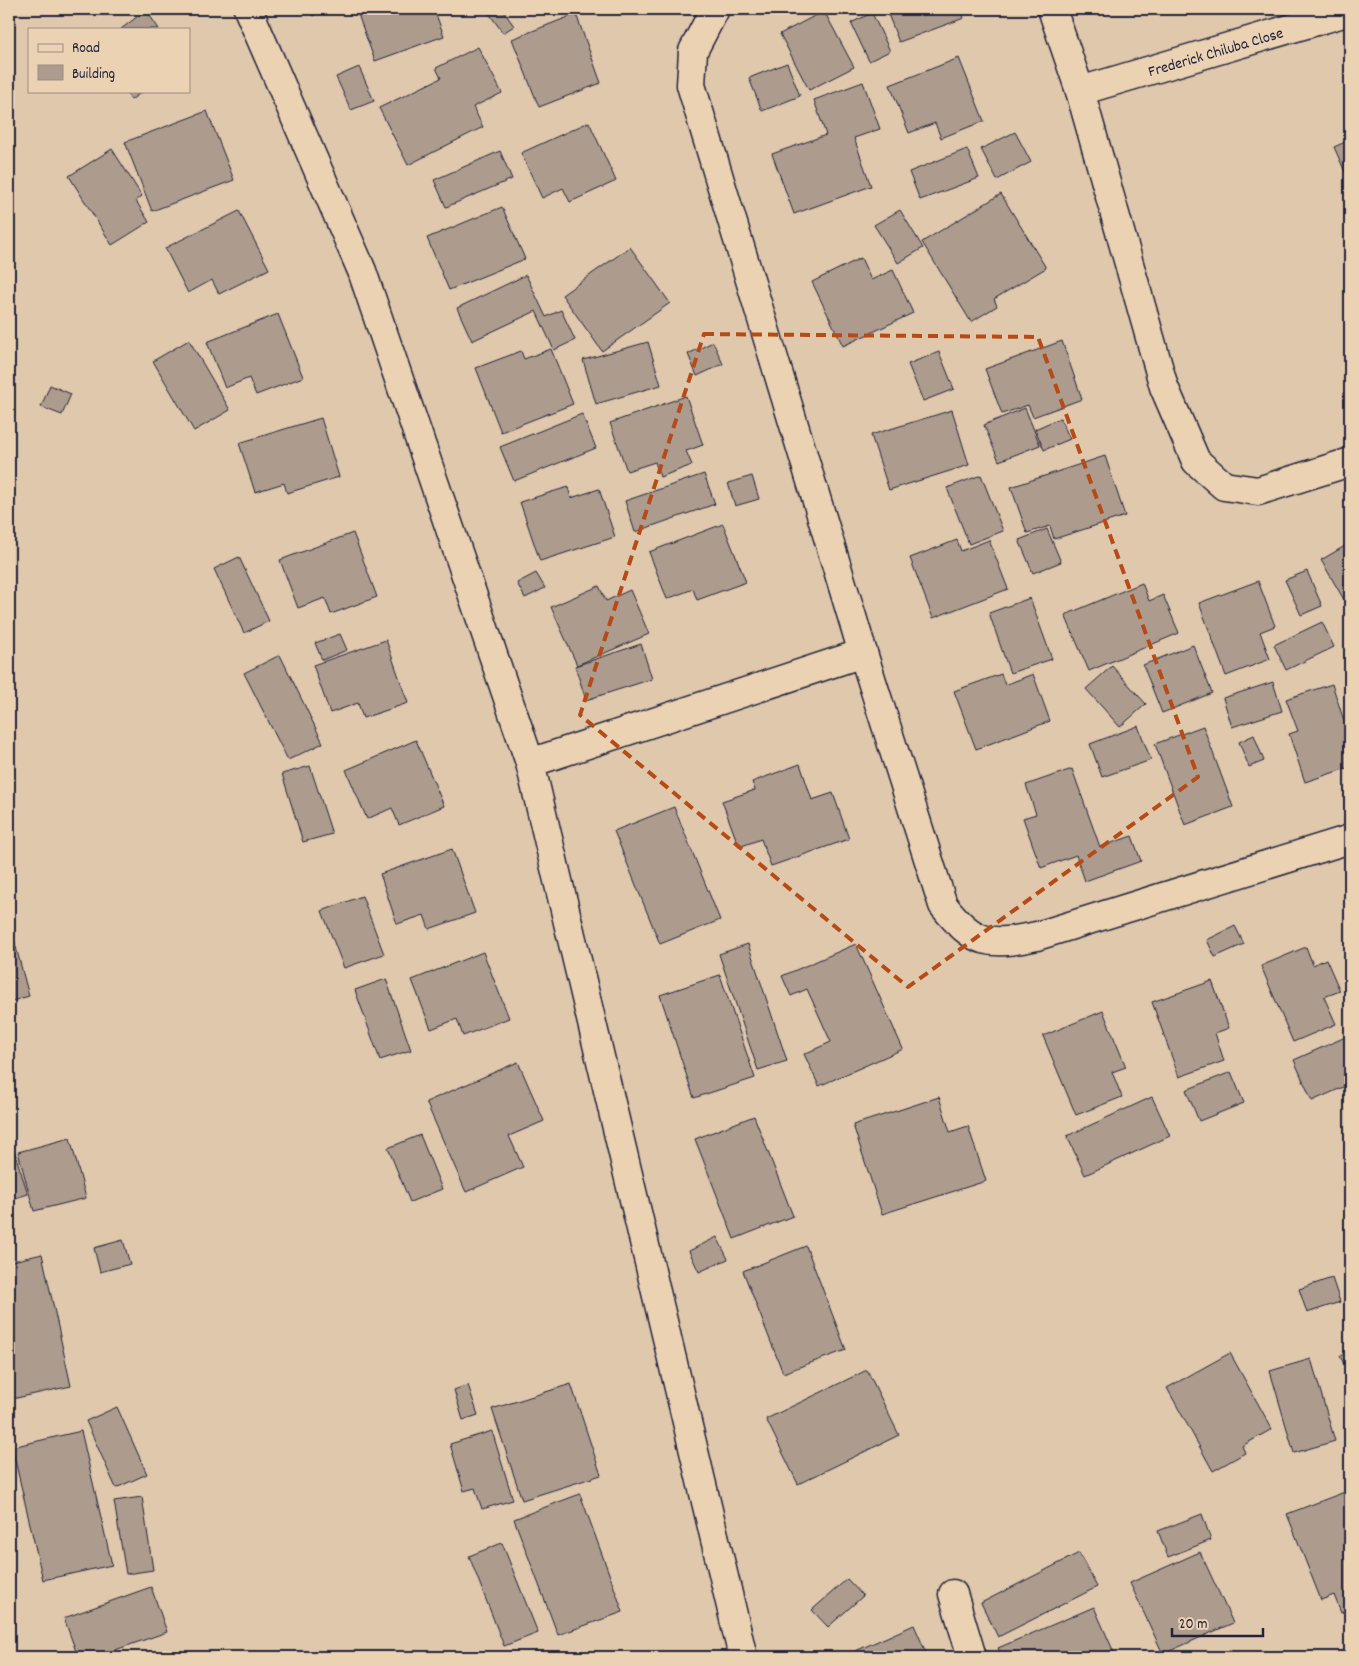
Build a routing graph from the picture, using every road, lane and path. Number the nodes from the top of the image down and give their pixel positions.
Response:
1 (248, 9) edge
2 (715, 9) edge
3 (1052, 9) edge
4 (1350, 11) edge
5 (1080, 91) junction
6 (1350, 462) edge
7 (863, 653) junction
8 (530, 763) junction
9 (1350, 839) edge
10 (953, 1594) dead end
11 (743, 1657) edge
12 (972, 1657) edge

1 - 8 street
2 - 7 street
3 - 5 street
4 - 5 street, Frederick Chiluba Close
5 - 6 street
7 - 8 street
7 - 9 street
8 - 11 street
10 - 12 street

